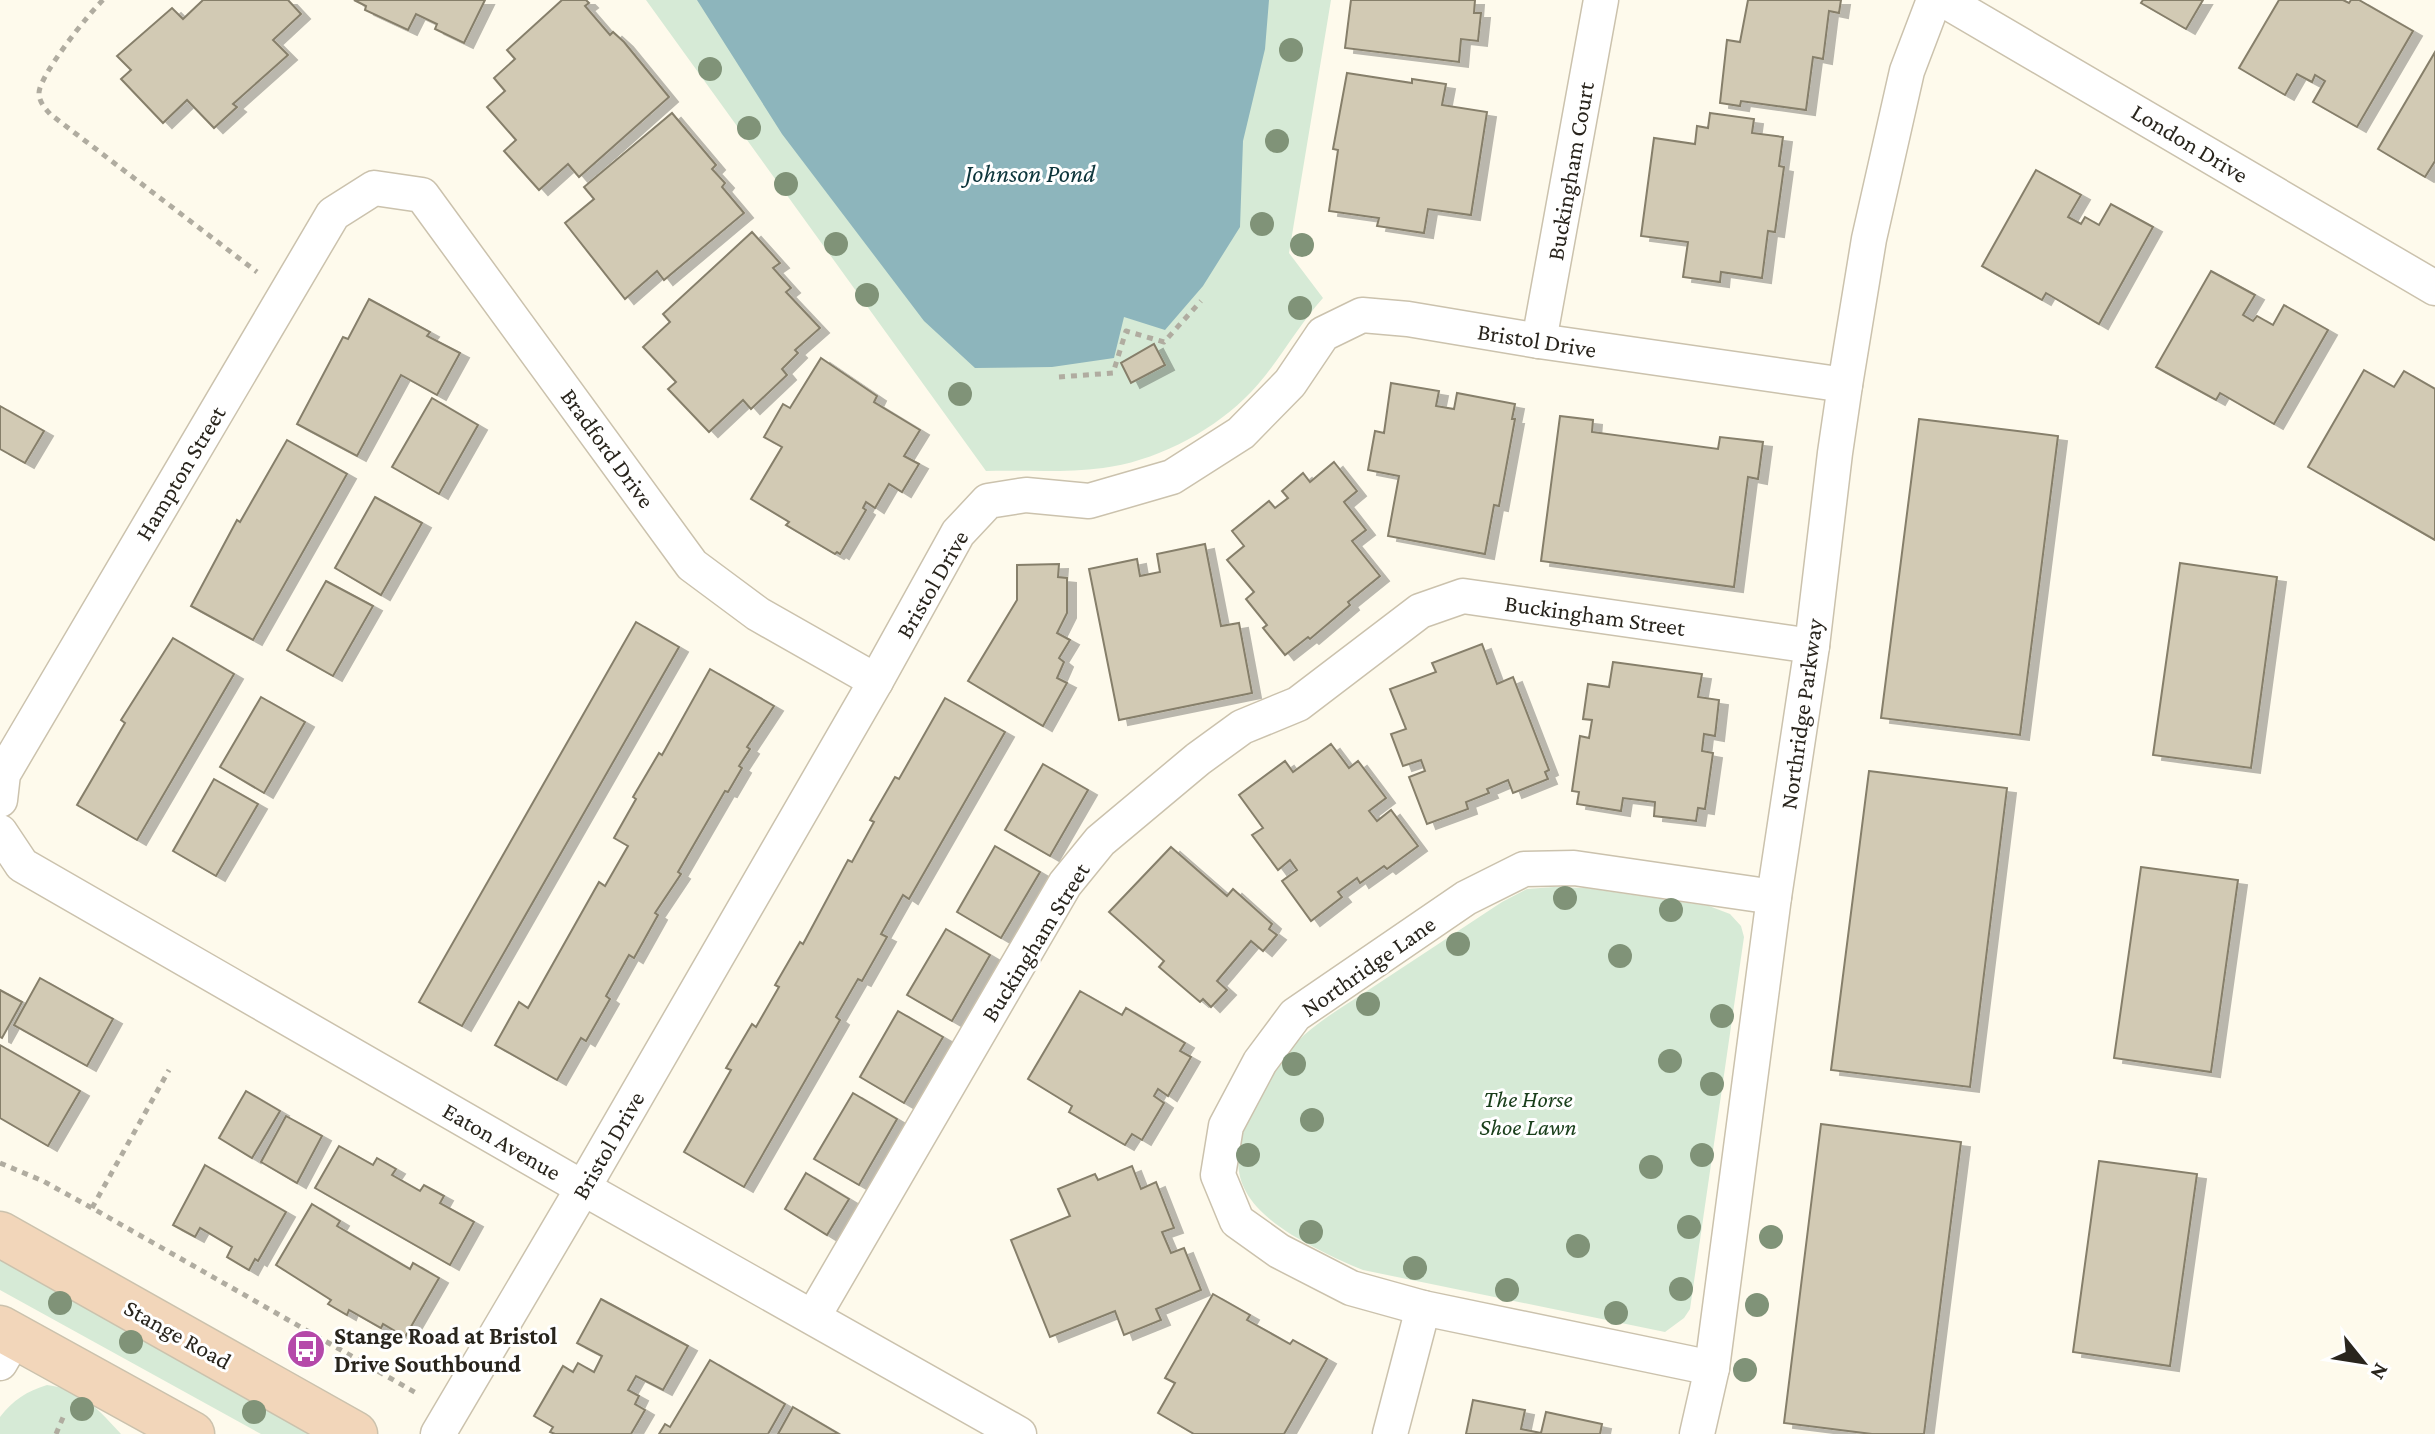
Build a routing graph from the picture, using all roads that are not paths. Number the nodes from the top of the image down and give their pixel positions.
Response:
1 (1601, 0) edge
2 (1934, 0) edge
3 (1944, 0) edge
4 (374, 188) joint
5 (2435, 288) edge
6 (1539, 341) junction
7 (1845, 385) junction
8 (1812, 646) junction
9 (876, 681) junction
10 (1, 787) edge
11 (0, 832) edge
12 (1774, 897) junction
13 (583, 1188) junction
14 (0, 1234) edge
15 (1423, 1308) junction
16 (813, 1317) junction
17 (5, 1343) edge
18 (1712, 1368) junction
19 (192, 1434) edge
20 (355, 1434) edge
21 (438, 1434) edge
22 (1019, 1434) edge
23 (1390, 1434) edge
24 (1697, 1434) edge

1 - 6 street, Buckingham Court
2 - 7 street, Northridge Parkway
3 - 5 street, London Drive
4 - 9 street, Bradford Drive
4 - 10 street, Hampton Street
6 - 7 street, Bristol Drive
6 - 9 street, Bristol Drive
7 - 8 street, Northridge Parkway
8 - 12 street, Northridge Parkway
8 - 16 street, Buckingham Street
9 - 13 street, Bristol Drive
11 - 13 street, Eaton Avenue
12 - 15 street, Northridge Lane
12 - 18 street, Northridge Parkway
13 - 16 street, Eaton Avenue
13 - 21 street, Bristol Drive
14 - 20 main road, Stange Road
15 - 18 street, Northridge Lane
15 - 23 street
16 - 22 street, Eaton Avenue
17 - 19 main road
18 - 24 street, Northridge Parkway

